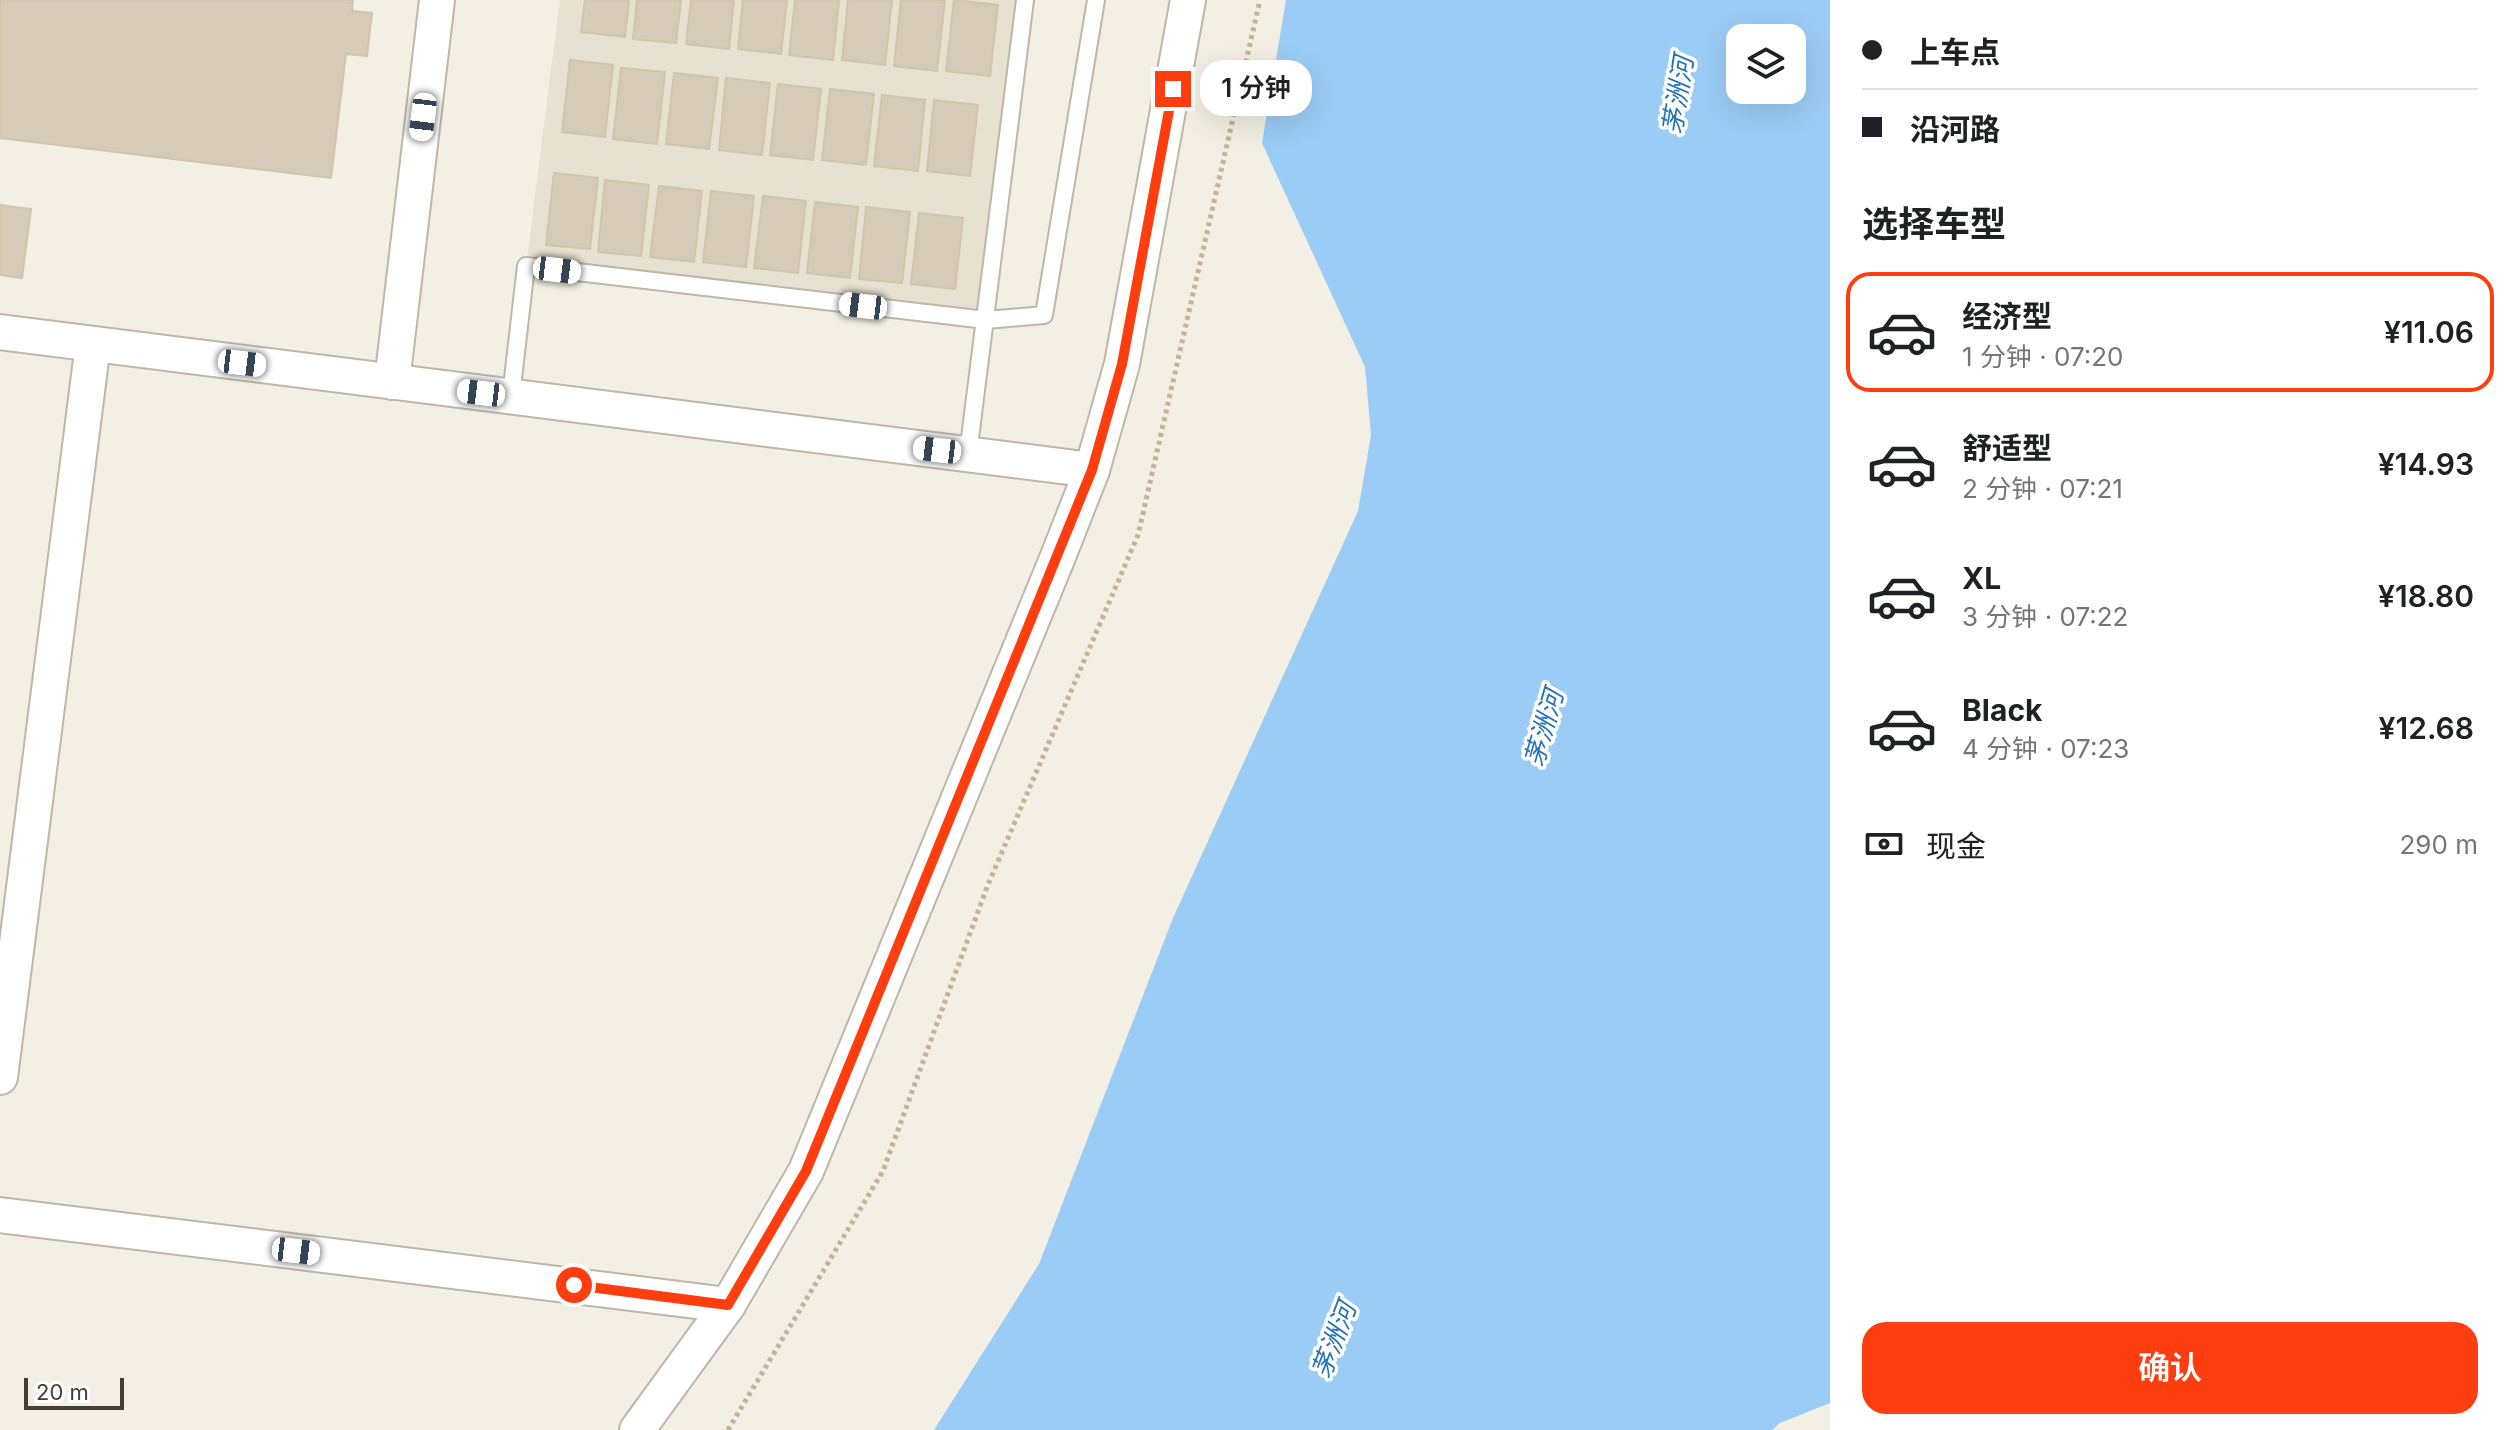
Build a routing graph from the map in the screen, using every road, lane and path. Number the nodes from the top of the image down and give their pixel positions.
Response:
1 (437, 0) edge
2 (1025, 0) edge
3 (1096, 0) edge
4 (1188, 0) edge
5 (1260, 0) edge
6 (986, 320) junction
7 (0, 332) edge
8 (93, 344) junction
9 (392, 382) junction
10 (511, 396) junction
11 (968, 454) junction
12 (1092, 470) junction
13 (0, 1077) edge
14 (0, 1215) edge
15 (728, 1305) junction
16 (637, 1430) edge
17 (728, 1430) edge

1 - 9 street
2 - 6 lane
3 - 6 lane
4 - 12 street
5 - 17 path
6 - 10 lane
6 - 11 lane
7 - 8 street
8 - 9 street
8 - 13 street
9 - 10 street
10 - 11 street
11 - 12 street
12 - 15 street
14 - 15 street
15 - 16 street

